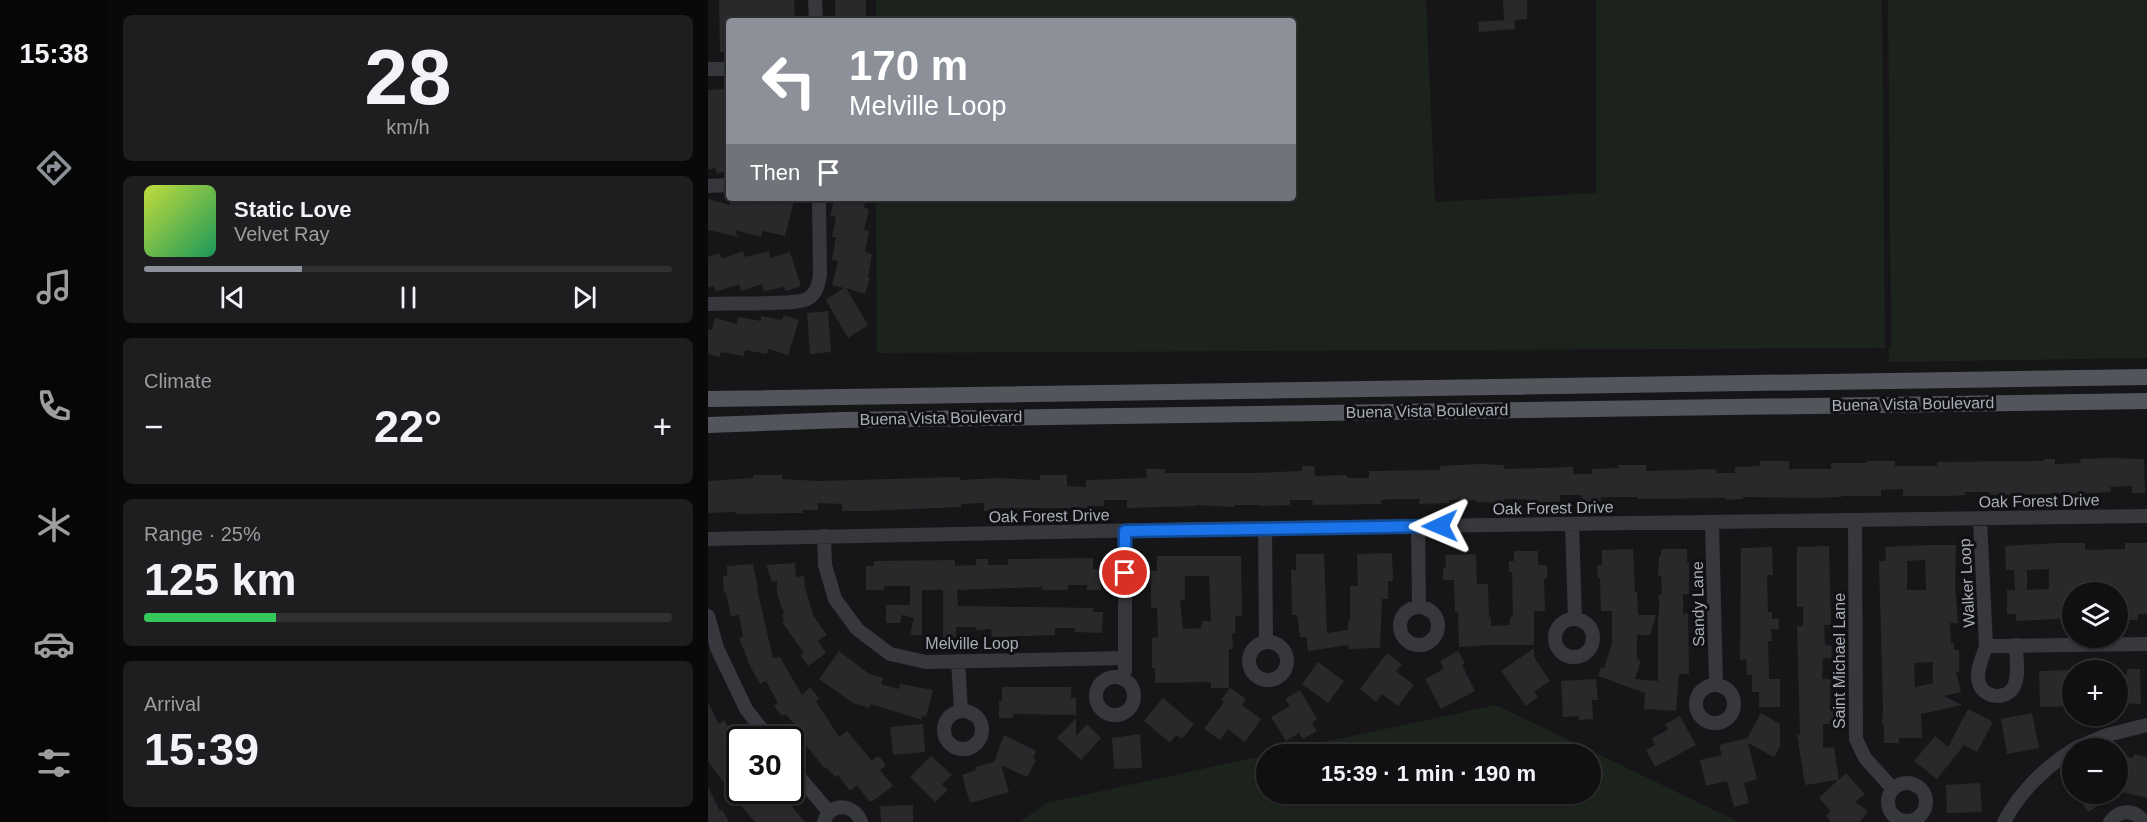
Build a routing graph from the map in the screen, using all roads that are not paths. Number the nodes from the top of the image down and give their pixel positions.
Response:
1 (815, 0) edge
2 (816, 18) edge
3 (708, 69) edge
4 (726, 69) edge
5 (726, 185) edge
6 (708, 186) edge
7 (819, 201) edge
8 (708, 304) edge
9 (2147, 377) edge
10 (1956, 381) junction
11 (708, 399) edge
12 (2147, 401) edge
13 (1956, 404) junction
14 (708, 425) edge
15 (2147, 516) edge
16 (1980, 519) junction
17 (1855, 521) junction
18 (1712, 523) junction
19 (1572, 524) junction
20 (1418, 527) junction
21 (1265, 529) junction
22 (1125, 531) junction
23 (824, 536) junction
24 (708, 539) edge
25 (1419, 607) dead end
26 (708, 616) edge
27 (1575, 619) dead end
28 (1266, 642) dead end
29 (2147, 644) edge
30 (2016, 645) junction
31 (1986, 646) junction
32 (1125, 658) junction
33 (958, 661) junction
34 (1121, 678) dead end
35 (1716, 685) dead end
36 (961, 711) dead end
37 (2147, 724) edge
38 (759, 726) edge
39 (2100, 738) edge
40 (2062, 757) edge
41 (804, 785) edge
42 (1893, 789) dead end
43 (827, 817) edge
44 (861, 822) edge
45 (2004, 822) edge
46 (2110, 822) edge
47 (2144, 822) edge

1 - 2 street
3 - 4 street
5 - 6 street
7 - 8 street
9 - 10 main road, Buena Vista Boulevard
10 - 11 main road, Buena Vista Boulevard
10 - 13 main road
12 - 13 main road, Buena Vista Boulevard
13 - 14 main road, Buena Vista Boulevard
15 - 16 street, Oak Forest Drive
16 - 17 street, Oak Forest Drive
16 - 31 street, Walker Loop
17 - 18 street, Oak Forest Drive
17 - 42 street, Saint Michael Lane
18 - 19 street, Oak Forest Drive
18 - 35 street, Sandy Lane
19 - 20 street, Oak Forest Drive
19 - 27 street
20 - 21 street, Oak Forest Drive
20 - 25 street
21 - 22 street, Oak Forest Drive
21 - 28 street
22 - 23 street, Oak Forest Drive
22 - 32 street
23 - 24 street, Oak Forest Drive
23 - 33 street, Melville Loop
26 - 38 street
29 - 30 street, Walker Loop
30 - 31 street, Walker Loop
30 - 31 street, Walker Loop
32 - 33 street, Melville Loop
32 - 34 street
33 - 36 street
37 - 39 street
40 - 45 street
41 - 43 street
43 - 44 street
46 - 47 street

